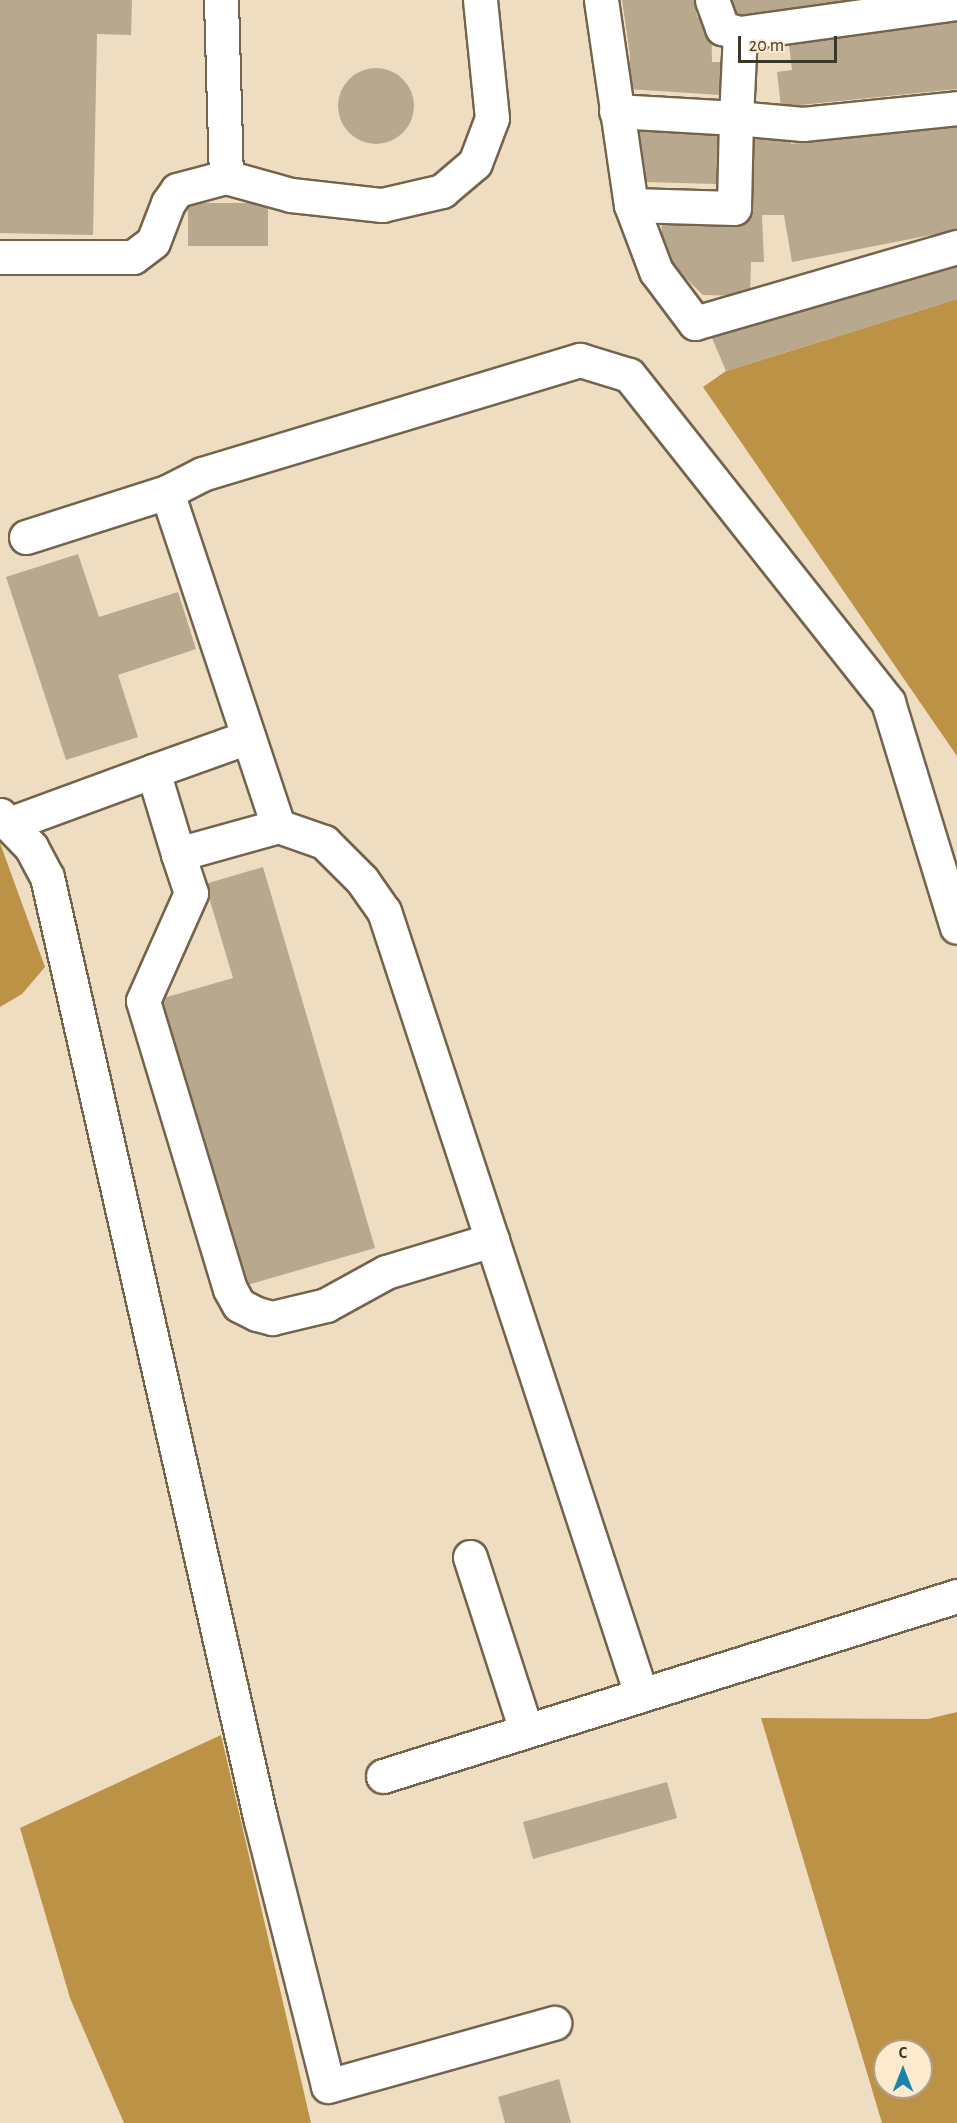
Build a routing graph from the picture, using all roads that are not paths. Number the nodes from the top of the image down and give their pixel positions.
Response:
1 (222, 0) edge
2 (480, 0) edge
3 (601, 0) edge
4 (712, 0) edge
5 (957, 3) edge
6 (740, 33) junction
7 (957, 108) edge
8 (616, 111) junction
9 (736, 118) junction
10 (226, 177) junction
11 (631, 205) junction
12 (957, 247) edge
13 (0, 257) edge
14 (167, 492) junction
15 (26, 537) dead end
16 (248, 737) junction
17 (153, 771) junction
18 (5, 820) edge
19 (278, 826) junction
20 (178, 854) junction
21 (957, 927) edge
22 (492, 1240) junction
23 (470, 1557) dead end
24 (957, 1596) edge
25 (641, 1694) junction
26 (526, 1730) junction
27 (383, 1776) dead end
28 (554, 2023) dead end

1 - 10 lane
2 - 10 lane
3 - 8 lane
4 - 6 lane
5 - 6 lane
6 - 9 lane
7 - 9 lane
8 - 9 lane
8 - 11 lane
9 - 11 lane
10 - 13 lane
11 - 12 lane
14 - 15 lane
14 - 16 lane
14 - 21 lane
16 - 17 lane
16 - 19 lane
17 - 18 lane
17 - 20 lane
18 - 28 lane
19 - 20 lane
19 - 22 lane
20 - 22 lane
22 - 25 lane
23 - 26 lane
24 - 25 lane
25 - 26 lane
26 - 27 lane

